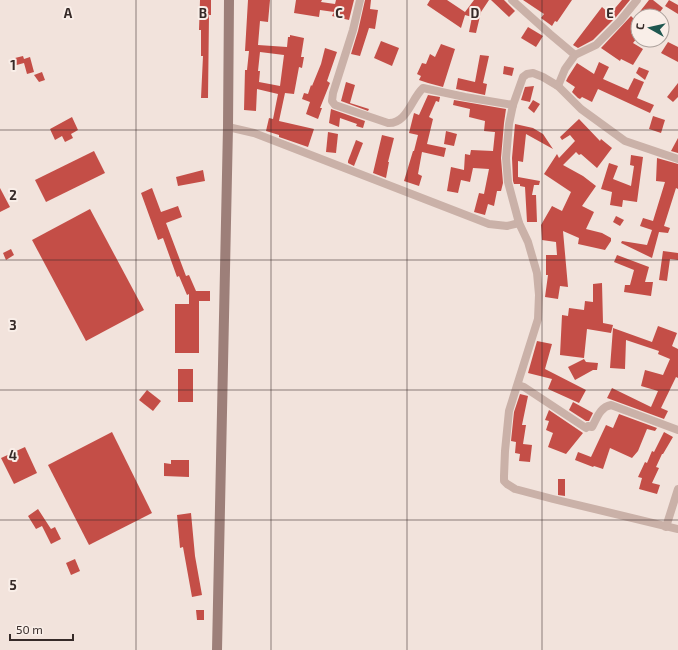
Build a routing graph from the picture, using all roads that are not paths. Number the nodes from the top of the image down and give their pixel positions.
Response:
1 (229, 0) edge
2 (360, 0) edge
3 (512, 0) edge
4 (637, 0) edge
5 (575, 55) junction
6 (558, 86) junction
7 (513, 105) junction
8 (228, 127) junction
9 (678, 159) edge
10 (518, 223) junction
11 (518, 385) junction
12 (678, 430) edge
13 (678, 489) edge
14 (666, 526) junction
15 (678, 529) edge
16 (217, 650) edge

1 - 8 main road
2 - 7 street
3 - 5 street
4 - 5 street
5 - 6 street
6 - 7 street
6 - 9 street
7 - 10 street
8 - 10 street
8 - 16 main road
10 - 11 street
11 - 12 street
11 - 14 street
13 - 14 street
14 - 15 street

